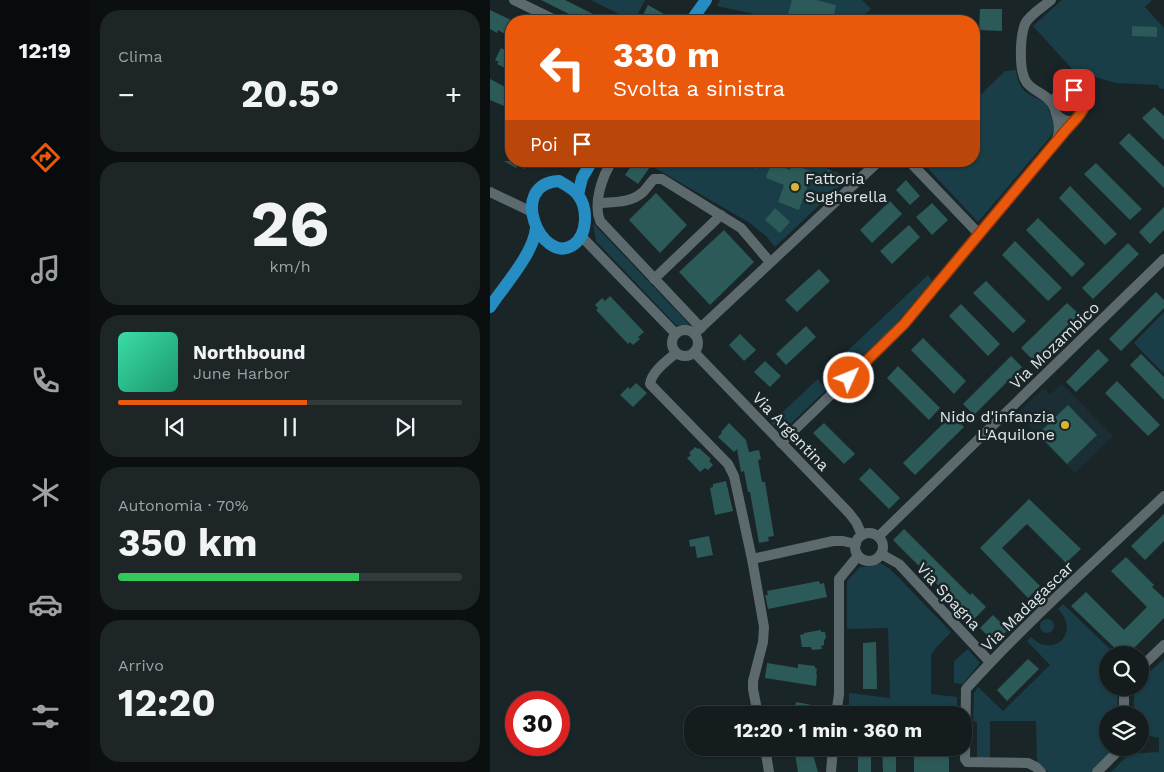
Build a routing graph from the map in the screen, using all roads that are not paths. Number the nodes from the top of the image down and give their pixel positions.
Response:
1 (514, 0) edge
2 (706, 0) edge
3 (1051, 0) edge
4 (545, 15) edge
5 (695, 15) edge
6 (1034, 89) junction
7 (1060, 92) junction
8 (1055, 110) junction
9 (1076, 118) junction
10 (1056, 142) junction
11 (588, 167) edge
12 (588, 167) edge
13 (608, 167) edge
14 (873, 167) edge
15 (915, 167) edge
16 (559, 181) junction
17 (490, 192) edge
18 (578, 195) junction
19 (534, 196) junction
20 (510, 201) junction
21 (599, 203) junction
22 (532, 212) junction
23 (721, 215) junction
24 (536, 228) junction
25 (979, 234) junction
26 (581, 236) junction
27 (556, 246) junction
28 (528, 253) junction
29 (1164, 259) edge
30 (770, 262) junction
31 (654, 279) junction
32 (490, 307) edge
33 (697, 331) junction
34 (676, 334) junction
35 (694, 352) junction
36 (676, 353) junction
37 (781, 443) junction
38 (1164, 496) edge
39 (862, 535) junction
40 (879, 536) junction
41 (856, 544) junction
42 (882, 554) junction
43 (858, 556) junction
44 (752, 559) junction
45 (1164, 645) edge
46 (1149, 659) edge
47 (990, 662) junction
48 (756, 706) edge
49 (837, 706) edge
50 (766, 756) edge
51 (832, 756) edge
52 (1114, 756) edge
53 (769, 772) edge
54 (831, 772) edge
55 (1041, 772) edge
56 (1097, 772) edge

1 - 4 street
2 - 5 main road
3 - 6 street
6 - 7 street
6 - 8 street
7 - 8 street
7 - 9 street
8 - 9 street
8 - 10 street
9 - 10 street
10 - 25 street
11 - 16 main road
12 - 18 main road
13 - 21 street
14 - 30 street
15 - 25 street
16 - 18 main road
16 - 19 main road
17 - 20 street
18 - 26 main road
19 - 20 street
19 - 22 main road
20 - 22 street
21 - 23 street
21 - 31 street
22 - 24 main road
23 - 30 street
23 - 31 street
24 - 27 main road
24 - 28 main road
25 - 37 street
26 - 27 main road
26 - 34 street
27 - 28 main road
28 - 32 main road
29 - 40 street, Via Mozambico
30 - 33 street
31 - 33 street
33 - 34 street
33 - 35 street
34 - 36 street
35 - 36 street
35 - 37 street, Via Argentina
36 - 44 street
37 - 39 street, Via Argentina
38 - 47 street, Via Madagascar
39 - 40 street
39 - 41 street
40 - 42 street
41 - 43 street
41 - 44 street
42 - 43 street
42 - 47 street, Via Spagna
43 - 49 street
44 - 48 street
45 - 46 street
47 - 55 street, Via Madagascar
50 - 53 street
51 - 54 street
52 - 56 street

